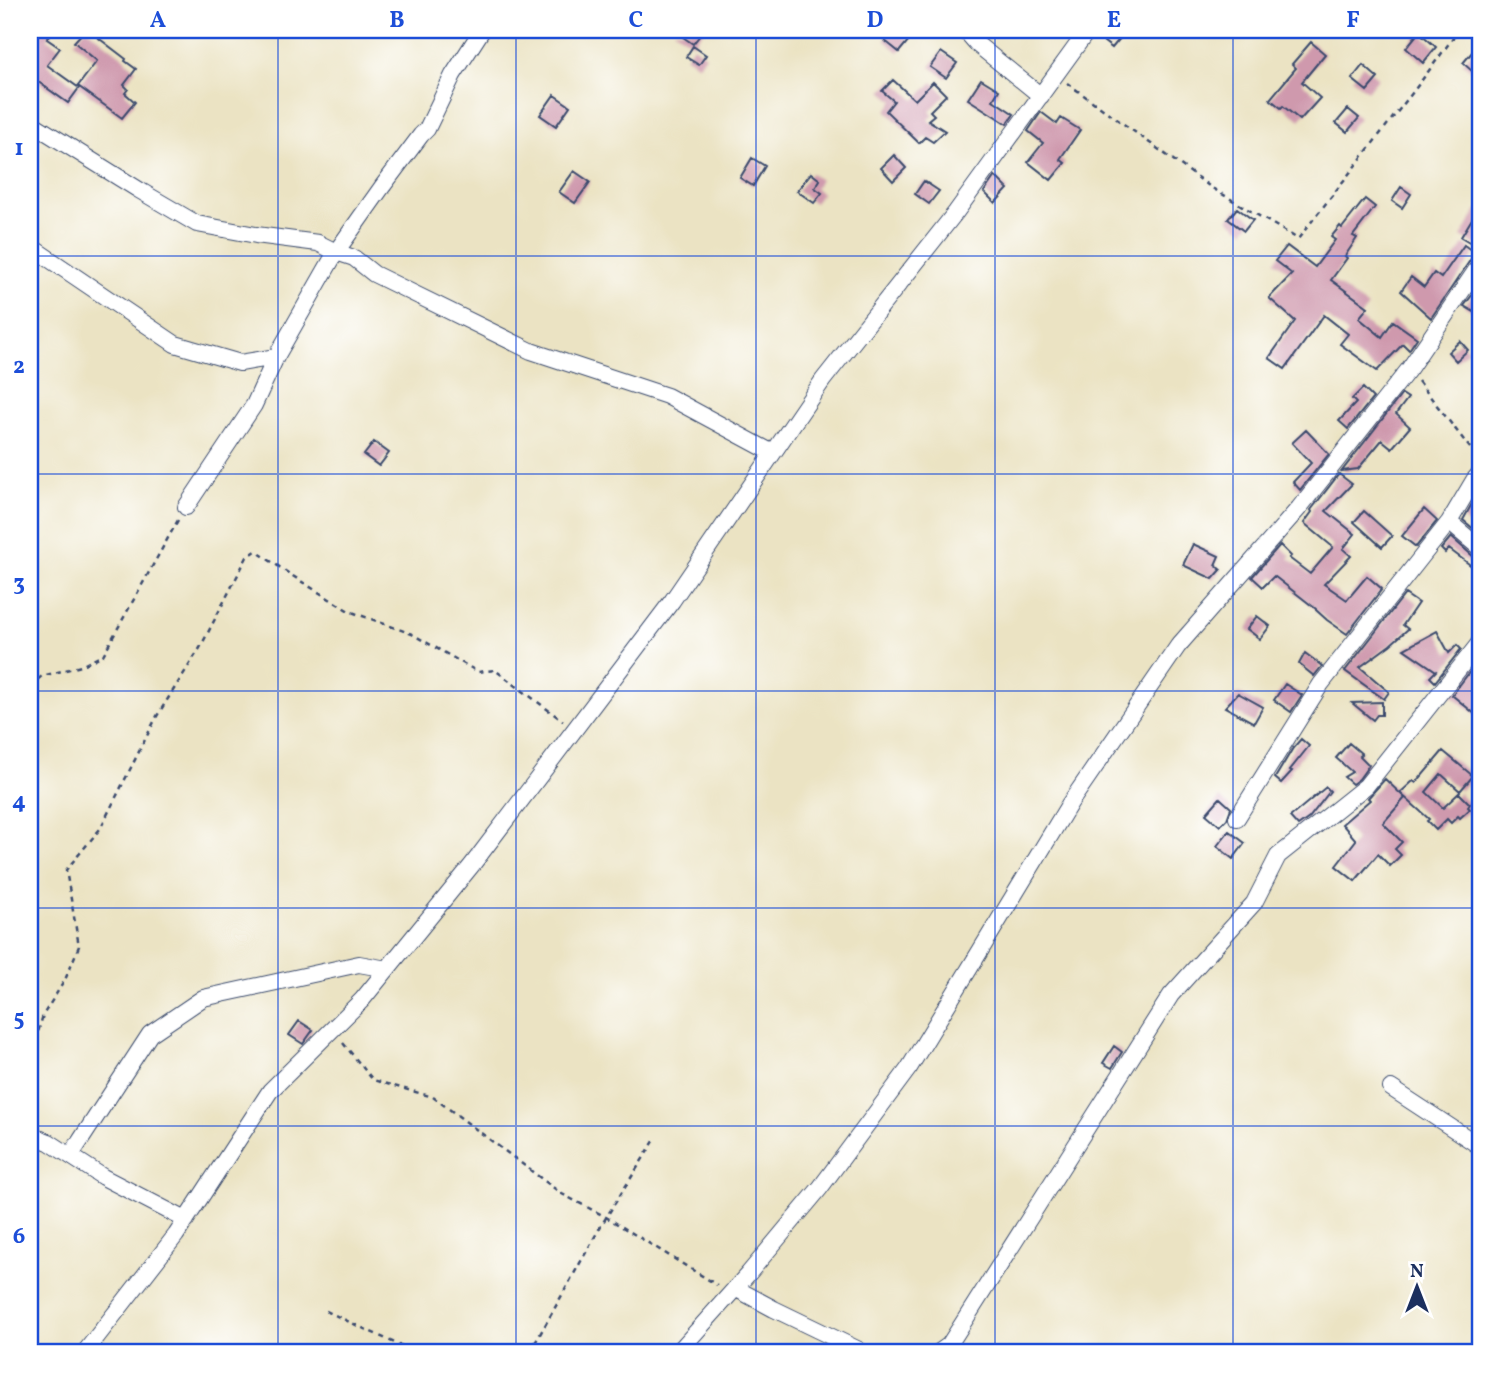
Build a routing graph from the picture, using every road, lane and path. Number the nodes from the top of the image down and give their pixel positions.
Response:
1 (482, 30) edge
2 (965, 30) edge
3 (1088, 30) edge
4 (1459, 30) edge
5 (1055, 75) junction
6 (1041, 96) junction
7 (30, 122) edge
8 (30, 246) edge
9 (337, 252) junction
10 (1481, 263) edge
11 (276, 357) junction
12 (1409, 369) junction
13 (773, 453) junction
14 (1474, 453) junction
15 (1481, 454) edge
16 (1478, 476) edge
17 (186, 507) joint
18 (1449, 522) junction
19 (1481, 549) edge
20 (1481, 641) edge
21 (30, 685) edge
22 (574, 730) junction
23 (1237, 818) dead end
24 (387, 969) junction
25 (332, 1029) junction
26 (30, 1060) edge
27 (1391, 1088) dead end
28 (30, 1135) edge
29 (656, 1138) dead end
30 (1481, 1147) edge
31 (71, 1155) junction
32 (607, 1217) junction
33 (186, 1220) junction
34 (733, 1291) junction
35 (327, 1311) dead end
36 (862, 1351) edge
37 (85, 1352) edge
38 (414, 1352) edge
39 (530, 1352) edge
40 (678, 1352) edge
41 (939, 1352) edge

1 - 9 street
2 - 6 street
3 - 5 street
4 - 5 path
5 - 6 street
6 - 13 street
7 - 9 street
8 - 11 street
9 - 11 street
9 - 13 street
10 - 12 street
11 - 17 street
12 - 14 path
12 - 34 street
13 - 22 street
14 - 15 path
14 - 16 path
16 - 18 street
17 - 21 path
18 - 19 street
18 - 23 street
20 - 41 street
22 - 24 street
22 - 26 path
24 - 25 street
24 - 31 street
25 - 32 path
25 - 33 street
27 - 30 street
28 - 31 street
29 - 32 path
31 - 33 street
32 - 34 path
32 - 39 path
33 - 37 street
34 - 36 street
34 - 40 street
35 - 38 path

